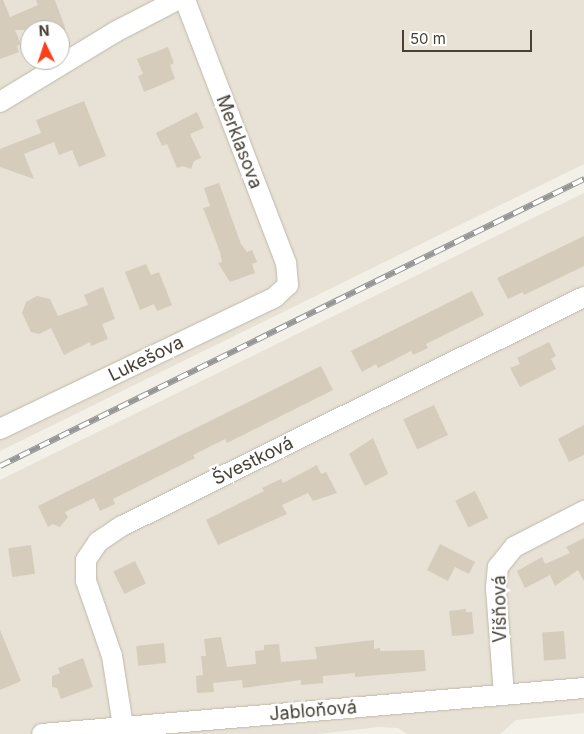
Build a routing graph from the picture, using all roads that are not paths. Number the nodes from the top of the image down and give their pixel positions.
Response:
1 (177, 0) edge
2 (185, 0) edge
3 (0, 102) edge
4 (288, 285) joint
5 (584, 297) edge
6 (0, 429) edge
7 (584, 511) edge
8 (584, 688) edge
9 (504, 695) junction
10 (123, 726) junction
11 (42, 734) edge

1 - 3 street
2 - 4 street, Merklasova
4 - 6 street, Lukešova
5 - 10 street, Švestková
7 - 9 street, Višňová
8 - 9 street, Jabloňová
9 - 10 street, Jabloňová
10 - 11 street, Jabloňová

